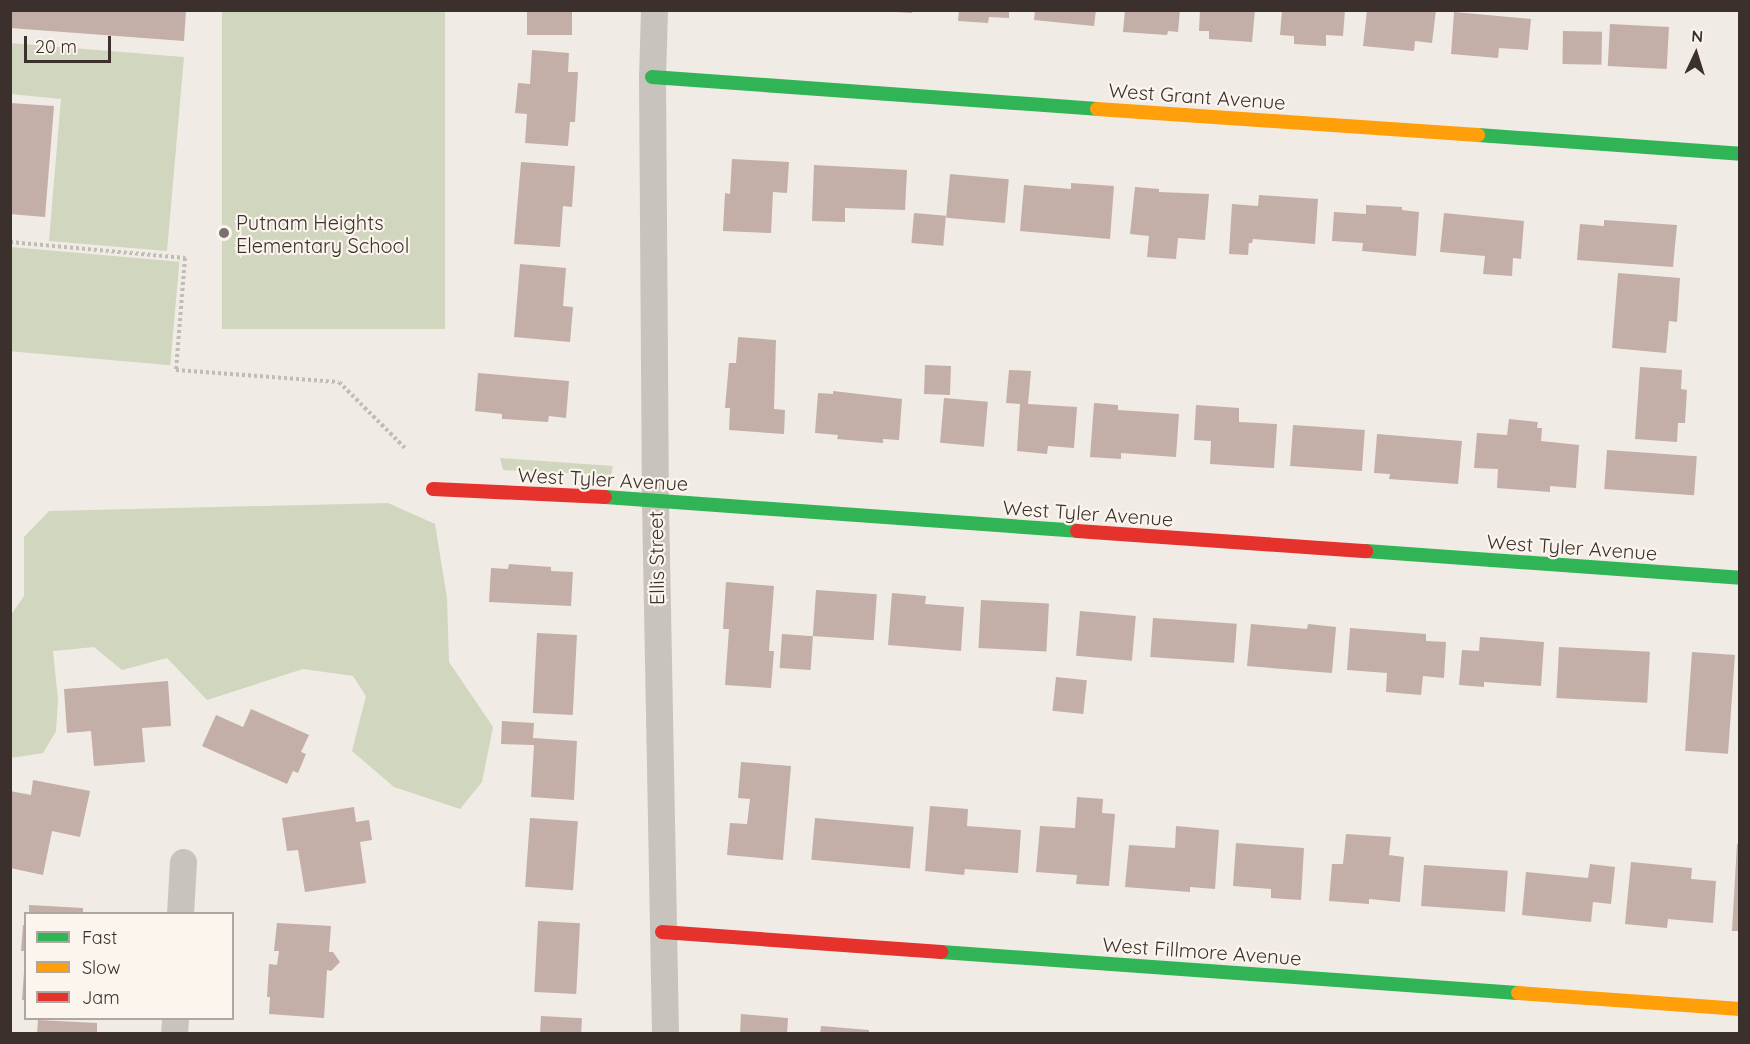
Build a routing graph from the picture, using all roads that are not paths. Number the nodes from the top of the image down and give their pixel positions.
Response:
1 (654, 10) edge
2 (652, 77) junction
3 (1740, 154) edge
4 (433, 489) dead end
5 (655, 502) junction
6 (1740, 578) edge
7 (183, 862) dead end
8 (180, 912) edge
9 (662, 932) junction
10 (1740, 1008) edge
11 (665, 1034) edge

1 - 2 street, Ellis Street
2 - 3 street, West Grant Avenue
2 - 5 street, Ellis Street
4 - 5 street, West Tyler Avenue
5 - 6 street, West Tyler Avenue
5 - 9 street, Ellis Street
7 - 8 street
9 - 10 street, West Fillmore Avenue
9 - 11 street, Ellis Street

